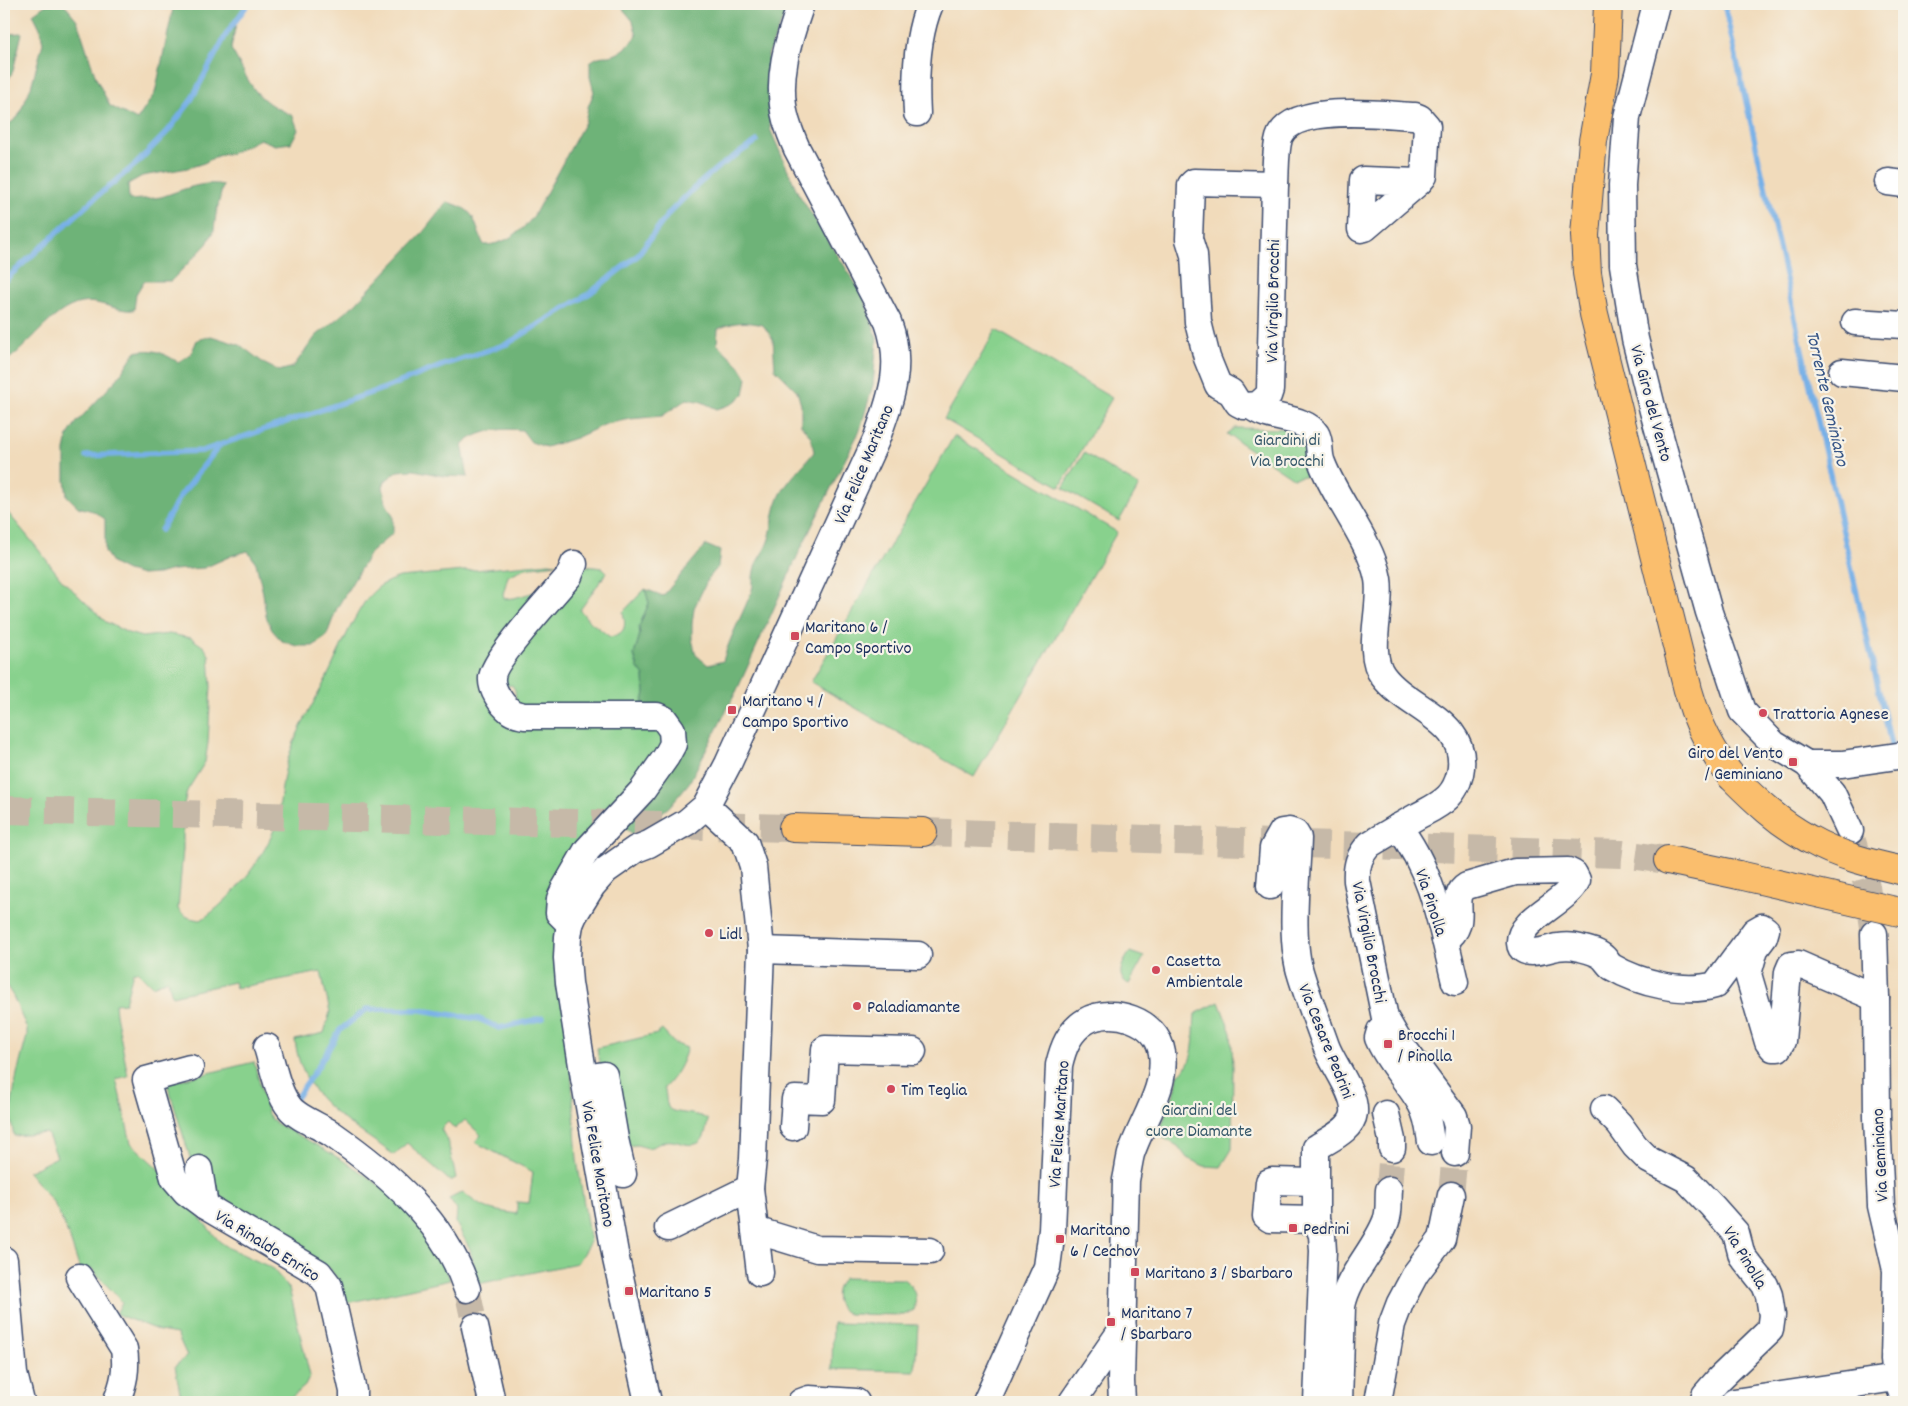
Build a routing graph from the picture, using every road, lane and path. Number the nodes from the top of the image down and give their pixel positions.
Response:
1 (801, 4) edge
2 (930, 4) edge
3 (1608, 4) edge
4 (1656, 4) edge
5 (917, 113) dead end
6 (1419, 182) dead end
7 (1275, 184) junction
8 (1855, 322) dead end
9 (1904, 325) edge
10 (1842, 372) dead end
11 (1904, 378) edge
12 (1251, 406) junction
13 (574, 564) dead end
14 (1904, 756) edge
15 (1807, 764) junction
16 (706, 806) junction
17 (1398, 827) junction
18 (793, 828) tunnel mouth
19 (1850, 831) tunnel mouth
20 (923, 832) tunnel mouth
21 (1668, 860) tunnel mouth
22 (1904, 872) edge
23 (1270, 886) dead end
24 (1904, 913) edge
25 (570, 924) junction
26 (1874, 934) tunnel mouth
27 (1445, 940) junction
28 (761, 950) junction
29 (918, 955) dead end
30 (1455, 982) dead end
31 (1876, 998) junction
32 (1388, 1024) junction
33 (267, 1047) dead end
34 (913, 1051) dead end
35 (190, 1068) dead end
36 (584, 1078) junction
37 (1604, 1109) dead end
38 (1386, 1114) dead end
39 (793, 1127) dead end
40 (1431, 1142) tunnel mouth
41 (1392, 1148) tunnel mouth
42 (1455, 1152) tunnel mouth
43 (199, 1169) dead end
44 (623, 1174) dead end
45 (1315, 1182) junction
46 (750, 1188) junction
47 (1389, 1190) tunnel mouth
48 (1451, 1196) tunnel mouth
49 (205, 1206) junction
50 (1316, 1220) junction
51 (668, 1228) dead end
52 (755, 1230) junction
53 (930, 1251) dead end
54 (4, 1260) edge
55 (760, 1273) dead end
56 (79, 1277) dead end
57 (467, 1289) tunnel mouth
58 (474, 1327) tunnel mouth
59 (1122, 1328) junction
60 (1900, 1388) edge
61 (1121, 1392) edge
62 (21, 1402) edge
63 (116, 1402) edge
64 (353, 1402) edge
65 (492, 1402) edge
66 (648, 1402) edge
67 (801, 1402) edge
68 (856, 1402) edge
69 (986, 1402) edge
70 (1072, 1402) edge
71 (1103, 1402) edge
72 (1317, 1402) edge
73 (1339, 1402) edge
74 (1378, 1402) edge
75 (1703, 1402) edge
76 (1734, 1402) edge

1 - 16 street, Via Felice Maritano
2 - 5 street
3 - 22 highway, bridge
4 - 15 street, Via Giro del Vento
6 - 7 street, Via Virgilio Brocchi
7 - 12 street, Via Virgilio Brocchi
7 - 12 street, Via Virgilio Brocchi
8 - 9 street
10 - 11 street
12 - 17 street, Via Virgilio Brocchi
13 - 25 street
14 - 15 street
15 - 19 street, Via Giro del Vento
16 - 25 street, Via Felice Maritano
16 - 28 street
17 - 27 street, Via Pinolla
17 - 32 street, Via Virgilio Brocchi
18 - 20 highway
21 - 24 highway, bridge
23 - 45 street, Via Cesare Pedrini
25 - 36 street, Via Felice Maritano
26 - 31 street, Via Geminiano
27 - 30 street, Via Pinolla
27 - 31 street
28 - 29 street
28 - 46 street
31 - 60 street, Via Geminiano
32 - 40 street, Via Virgilio Brocchi
32 - 42 street, Via Virgilio Brocchi
33 - 57 street
34 - 39 street
35 - 49 street, Via Rinaldo Enrico
36 - 44 street
36 - 66 street, Via Felice Maritano
37 - 75 street, Via Pinolla
38 - 41 street
43 - 49 street, Via Rinaldo Enrico
45 - 50 street, Via Cesare Pedrini
45 - 50 street
46 - 51 street
46 - 52 street
47 - 73 street
48 - 74 street
49 - 64 street, Via Rinaldo Enrico
50 - 72 street, Via Cesare Pedrini
52 - 53 street
52 - 55 street
54 - 62 street
56 - 63 street
58 - 65 street
59 - 61 street, Via Felice Maritano
59 - 69 street, Via Felice Maritano
59 - 70 street
60 - 76 street
61 - 71 street
67 - 68 street

